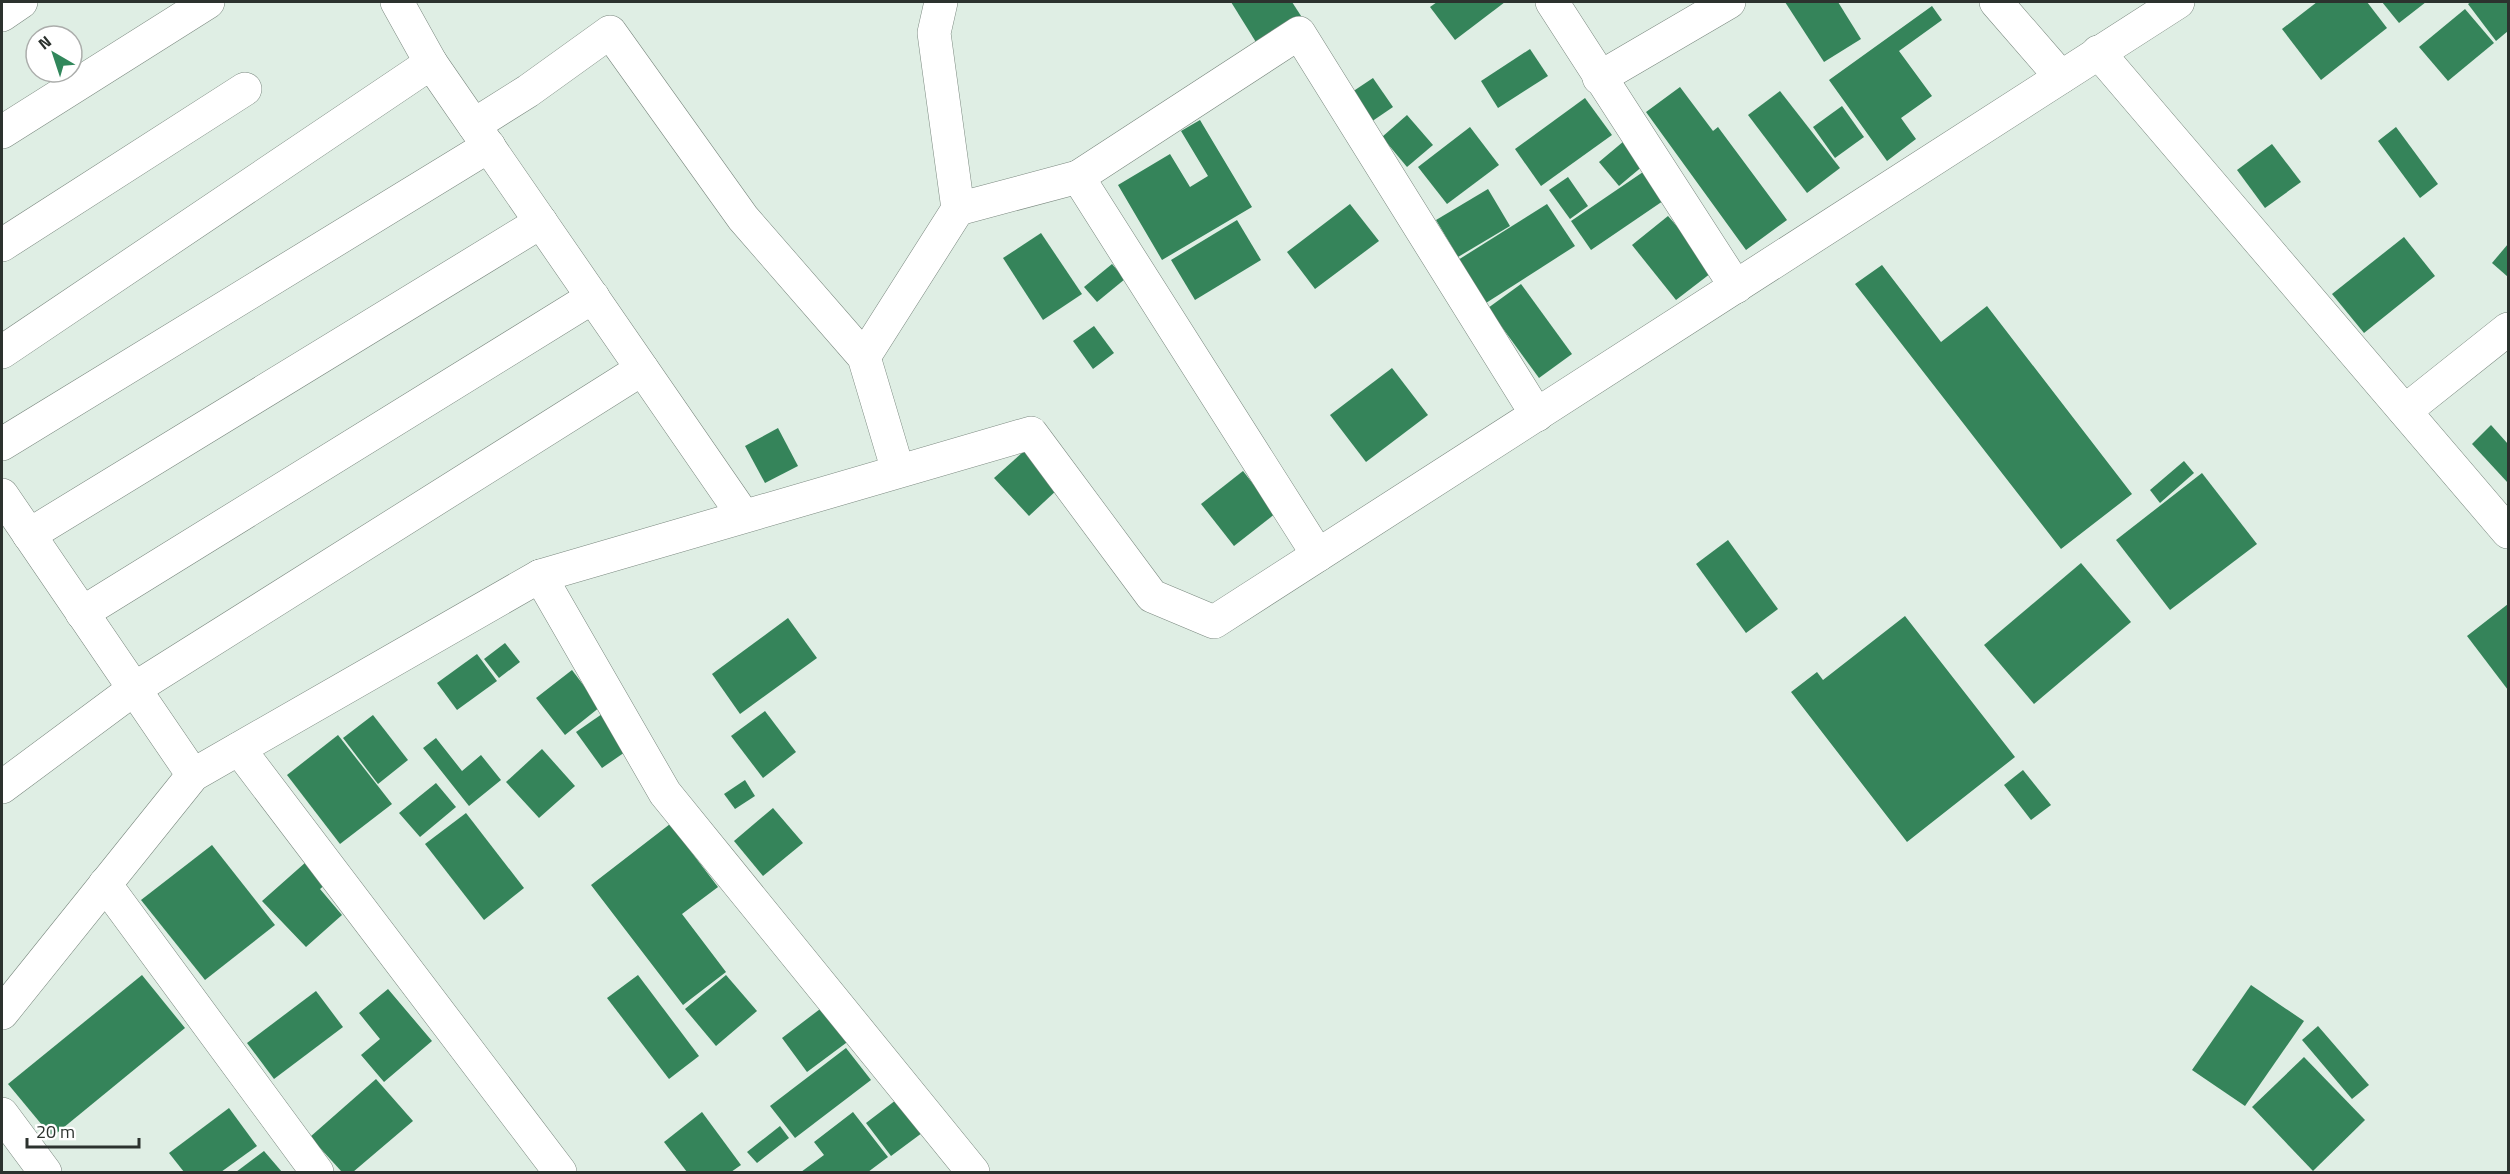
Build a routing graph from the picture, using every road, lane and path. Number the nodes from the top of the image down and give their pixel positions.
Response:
1 (21, 2) edge
2 (208, 2) edge
3 (397, 2) edge
4 (941, 2) edge
5 (1552, 2) edge
6 (1729, 2) edge
7 (1996, 2) edge
8 (2178, 2) edge
9 (2, 15) edge
10 (2098, 52) junction
11 (431, 63) junction
12 (2061, 77) junction
13 (1599, 78) junction
14 (245, 89) dead end
15 (2, 132) edge
16 (481, 136) junction
17 (1078, 177) junction
18 (958, 209) junction
19 (541, 222) junction
20 (2, 245) edge
21 (1736, 287) junction
22 (593, 297) junction
23 (2508, 329) edge
24 (2, 352) edge
25 (864, 357) junction
26 (642, 369) junction
27 (2405, 411) junction
28 (1537, 415) junction
29 (2, 444) edge
30 (898, 471) junction
31 (2, 495) edge
32 (743, 515) junction
33 (2508, 532) edge
34 (29, 535) junction
35 (1318, 555) junction
36 (540, 576) junction
37 (82, 613) junction
38 (134, 689) junction
39 (239, 749) junction
40 (193, 775) junction
41 (2, 787) edge
42 (105, 884) junction
43 (2, 1013) edge
44 (2, 1114) edge
45 (45, 1173) edge
46 (316, 1173) edge
47 (560, 1173) edge
48 (973, 1173) edge

1 - 9 street
2 - 15 street
3 - 11 street
4 - 18 street
5 - 13 street
6 - 13 street
7 - 12 street
8 - 10 street
10 - 12 street
10 - 27 street
11 - 16 street
11 - 24 street
12 - 21 street
13 - 21 street
14 - 20 street
16 - 19 street
16 - 25 street
16 - 29 street
17 - 18 street
17 - 28 street
17 - 35 street
18 - 25 street
19 - 22 street
19 - 34 street
21 - 28 street
22 - 26 street
22 - 37 street
23 - 27 street
25 - 30 street
26 - 32 street
26 - 38 street
27 - 33 street
28 - 35 street
30 - 32 street
30 - 35 street
31 - 34 street
32 - 36 street
34 - 37 street
36 - 39 street
36 - 48 street
37 - 38 street
38 - 40 street
38 - 41 street
39 - 40 street
39 - 47 street
40 - 42 street
42 - 43 street
42 - 46 street
44 - 45 street

